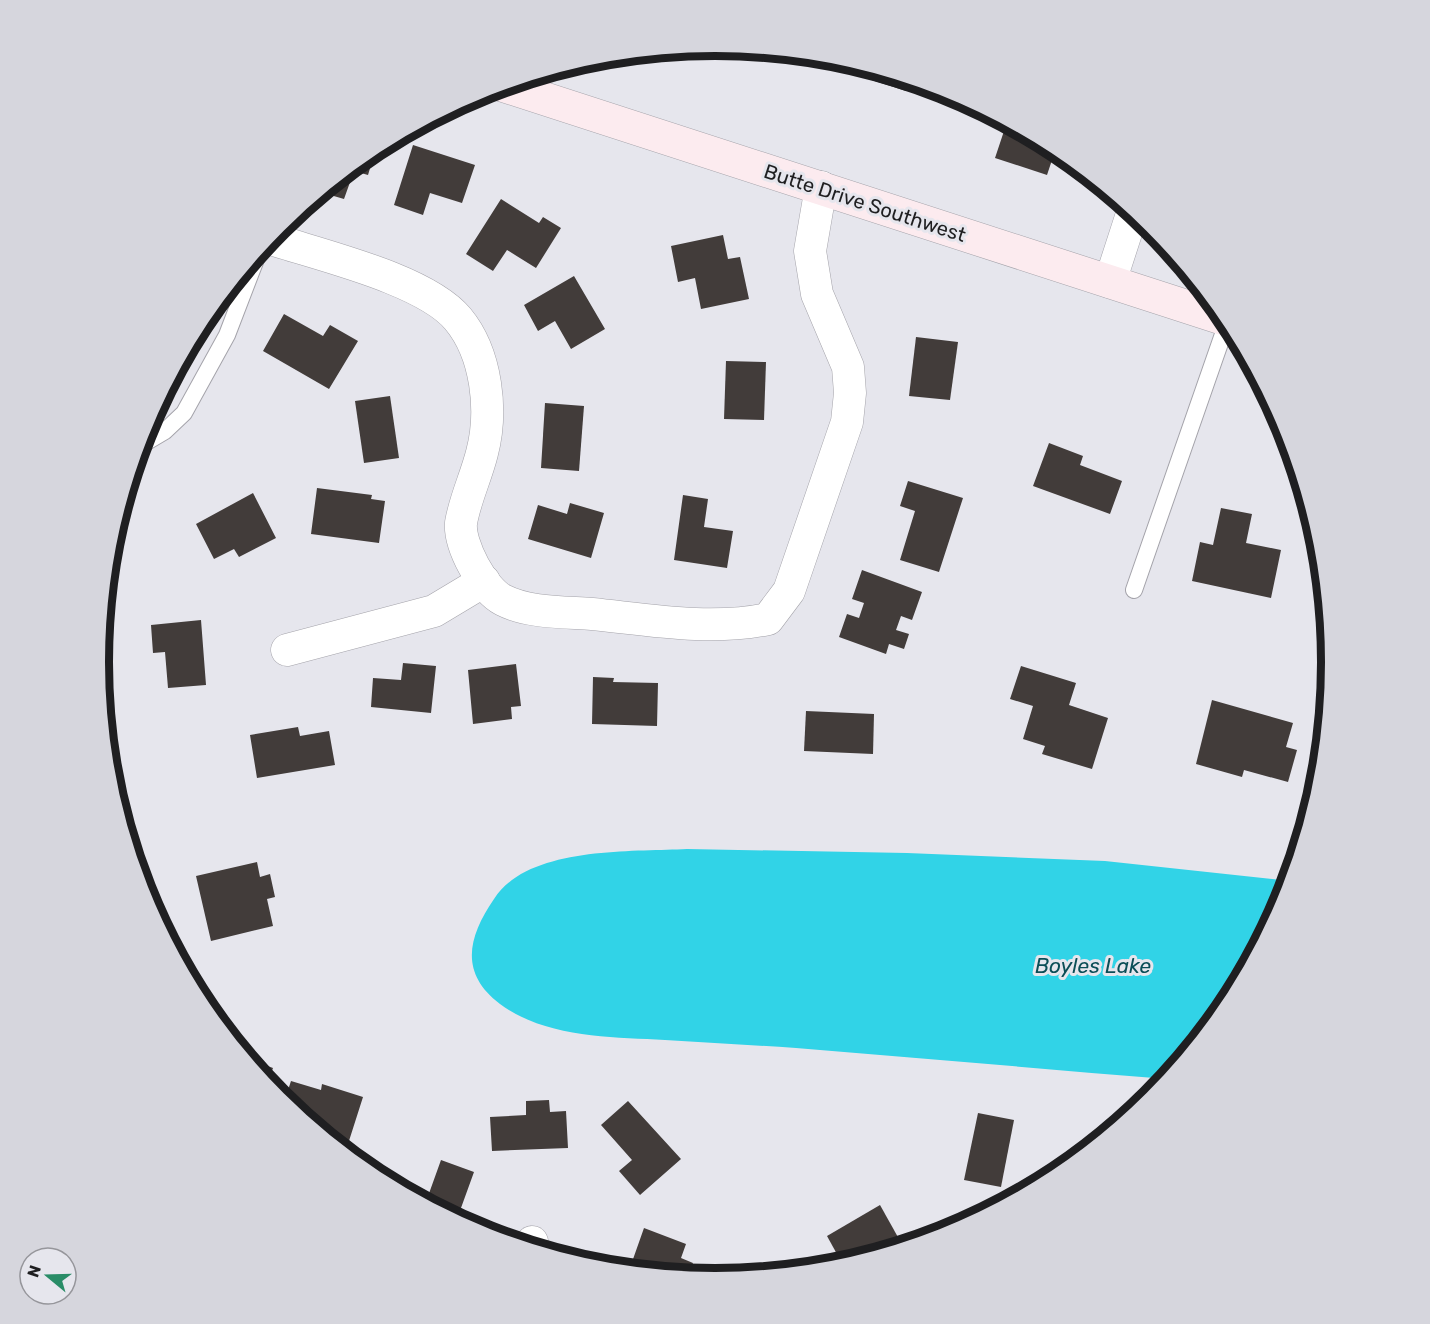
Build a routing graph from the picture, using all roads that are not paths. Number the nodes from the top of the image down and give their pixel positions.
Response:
1 (516, 89) edge
2 (821, 187) junction
3 (1130, 220) edge
4 (278, 241) edge
5 (251, 271) edge
6 (1110, 282) junction
7 (1212, 315) edge
8 (1224, 333) edge
9 (152, 439) edge
10 (484, 581) junction
11 (1134, 590) dead end
12 (288, 650) dead end

1 - 2 street, Butte Drive Southwest
2 - 6 street, Butte Drive Southwest
2 - 10 street
3 - 6 street
4 - 10 street
5 - 9 lane
6 - 7 street, Butte Drive Southwest
8 - 11 lane
10 - 12 street

